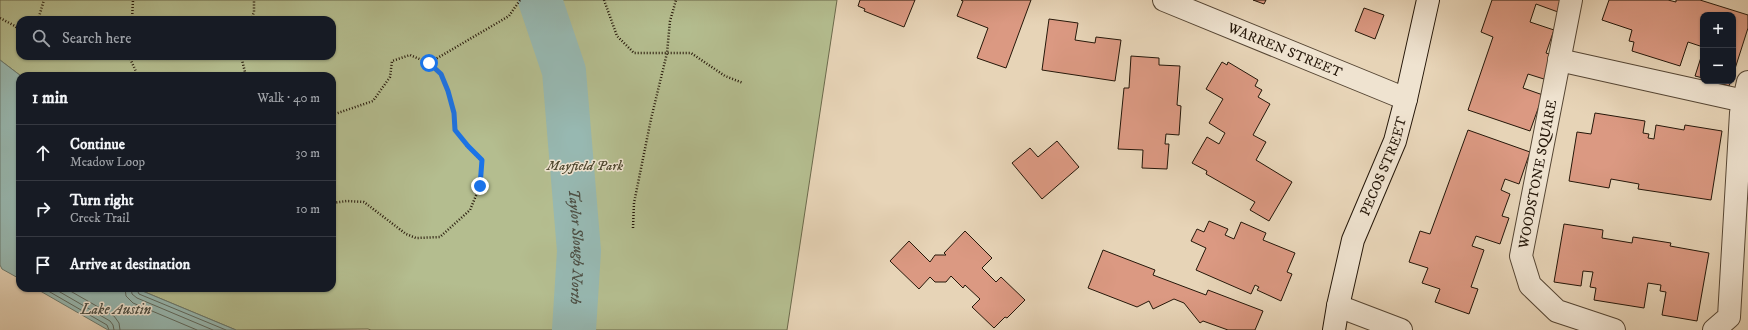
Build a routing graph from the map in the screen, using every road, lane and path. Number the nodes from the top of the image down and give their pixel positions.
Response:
1 (44, 0) edge
2 (133, 0) edge
3 (254, 0) edge
4 (520, 0) edge
5 (604, 0) edge
6 (676, 0) edge
7 (1164, 0) edge
8 (1428, 0) edge
9 (1571, 0) edge
10 (39, 16) edge
11 (132, 16) edge
12 (252, 16) edge
13 (0, 18) edge
14 (16, 28) edge
15 (666, 53) junction
16 (131, 60) edge
17 (242, 60) edge
18 (1559, 60) junction
19 (429, 63) junction
20 (136, 72) edge
21 (245, 72) edge
22 (743, 83) dead end
23 (1746, 92) edge
24 (1406, 99) junction
25 (336, 114) edge
26 (336, 202) edge
27 (633, 228) dead end
28 (1338, 306) junction
29 (1334, 330) edge
30 (1401, 330) edge
31 (1614, 330) edge
32 (1714, 330) edge

1 - 10 path
2 - 11 path
3 - 12 path
4 - 19 path
5 - 15 path
6 - 15 path
7 - 24 street, WARREN STREET
8 - 24 street, PECOS STREET
9 - 18 street, WOODSTONE SQUARE
13 - 14 path
15 - 22 path
15 - 27 path
16 - 20 path
17 - 21 path
18 - 23 street
18 - 31 street, WOODSTONE SQUARE
19 - 25 path
19 - 26 path
23 - 32 street
24 - 28 street, PECOS STREET
28 - 29 street, PECOS STREET
28 - 30 street

